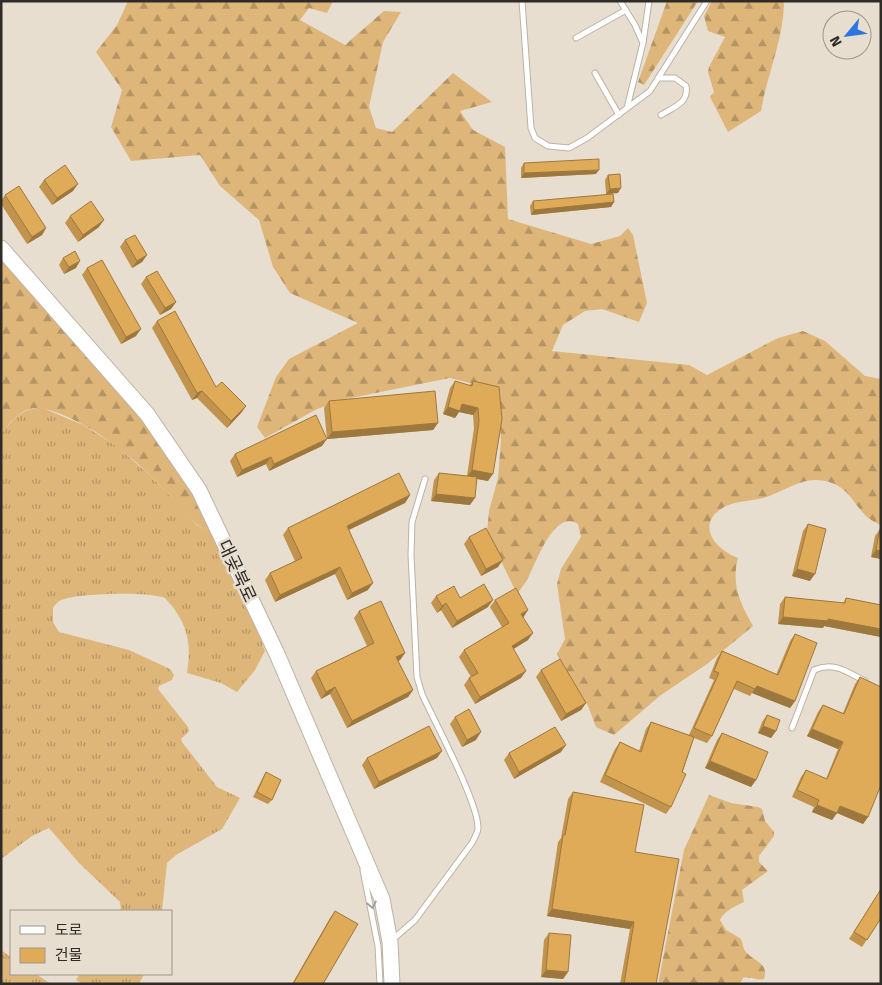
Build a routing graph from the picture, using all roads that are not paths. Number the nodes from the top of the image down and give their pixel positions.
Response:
1 (522, 1) edge
2 (620, 1) edge
3 (649, 1) edge
4 (707, 1) edge
5 (626, 10) junction
6 (576, 38) dead end
7 (643, 43) junction
8 (595, 73) dead end
9 (658, 78) junction
10 (627, 109) junction
11 (619, 115) junction
12 (662, 115) dead end
13 (1, 248) edge
14 (425, 479) dead end
15 (873, 686) edge
16 (792, 728) dead end
17 (364, 857) junction
18 (390, 942) junction
19 (380, 984) edge
20 (392, 984) edge

1 - 11 lane
2 - 5 lane
3 - 7 lane
4 - 9 lane
5 - 6 lane
5 - 7 lane
7 - 10 lane
8 - 11 lane
9 - 10 lane
9 - 12 lane
10 - 11 lane
13 - 17 street, 대곶북로
14 - 18 lane
15 - 16 lane
17 - 18 street, 대곶북로
17 -> 19 lane
18 - 20 street, 대곶북로

